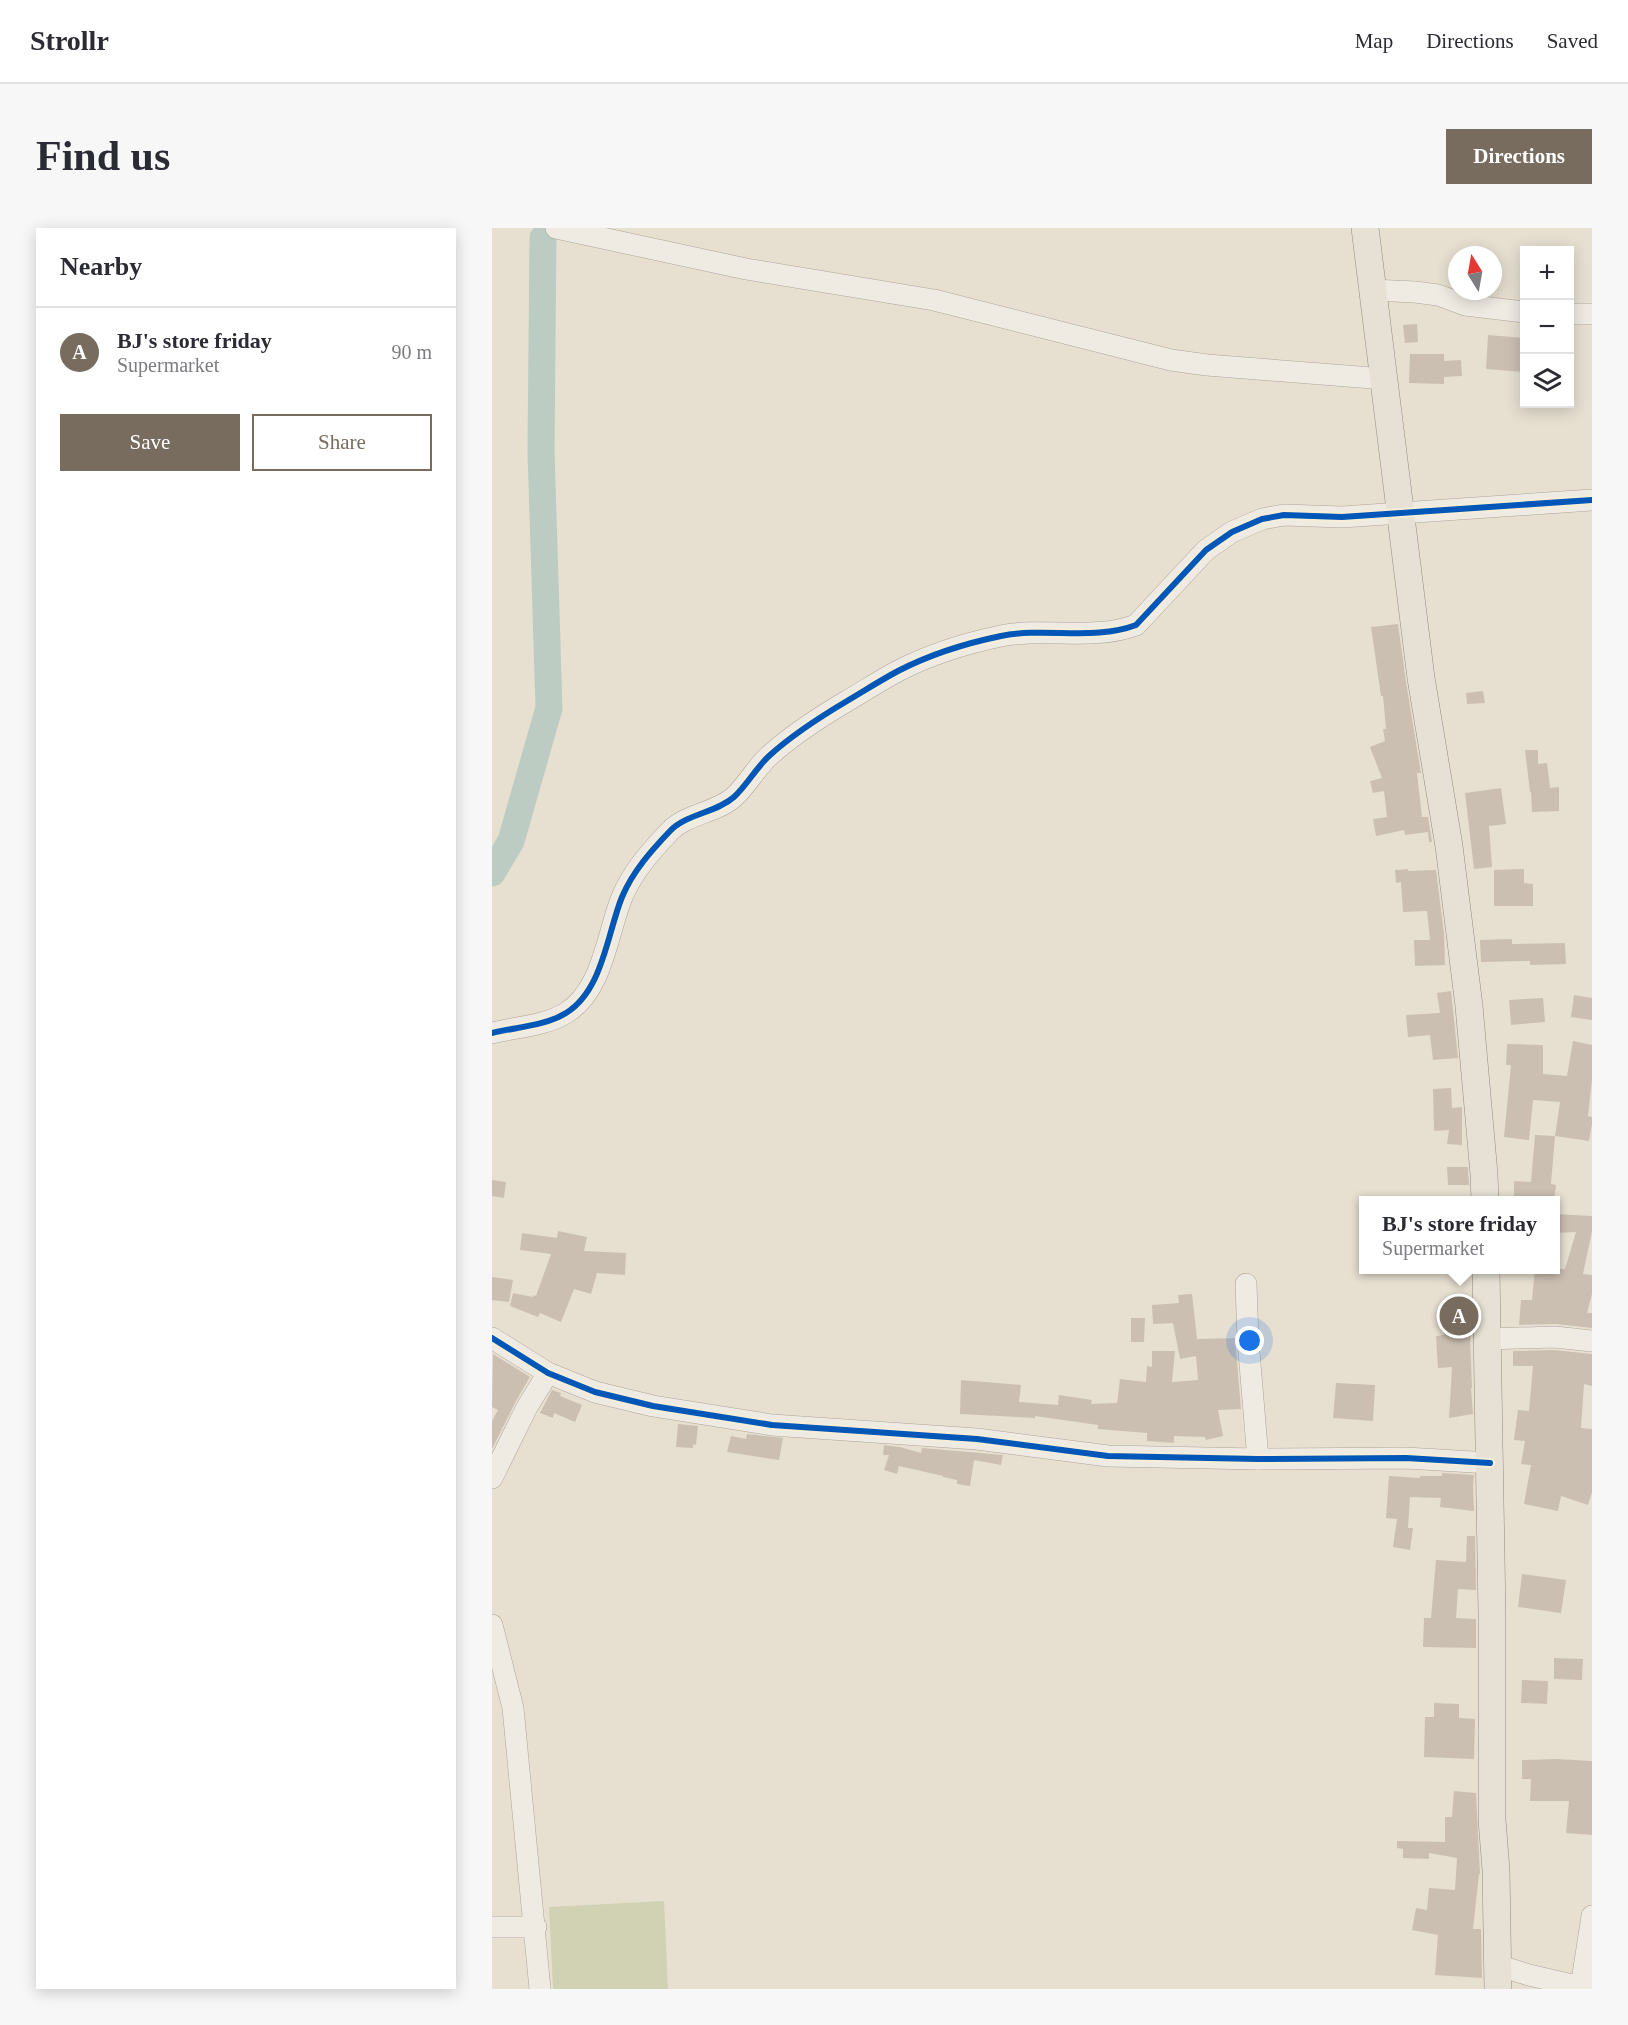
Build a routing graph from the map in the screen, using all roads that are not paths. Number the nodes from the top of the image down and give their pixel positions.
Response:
1 (556, 228) edge
2 (1365, 228) edge
3 (1372, 290) junction
4 (1520, 312) edge
5 (1574, 314) edge
6 (1592, 314) edge
7 (1385, 380) junction
8 (1592, 500) edge
9 (1401, 513) junction
10 (492, 1033) edge
11 (1485, 1196) edge
12 (1486, 1274) edge
13 (1246, 1284) dead end
14 (492, 1338) edge
15 (1487, 1339) junction
16 (1592, 1341) edge
17 (548, 1373) junction
18 (1258, 1459) junction
19 (1490, 1463) junction
20 (492, 1478) edge
21 (492, 1625) edge
22 (1592, 1916) edge
23 (536, 1926) junction
24 (492, 1927) edge
25 (1497, 1977) edge
26 (1585, 1988) edge
27 (540, 1989) edge

1 - 7 street
2 - 3 main road
3 - 4 street
3 - 7 main road
5 - 6 street
7 - 9 main road
8 - 9 street
9 - 10 street
9 - 11 main road
12 - 15 main road
13 - 18 street
14 - 17 street
15 - 16 street
15 - 19 main road
17 - 18 street
17 - 20 street
18 - 19 street
19 - 25 main road
21 - 23 street
22 - 26 street
23 - 24 street
23 - 27 street
25 - 26 street

